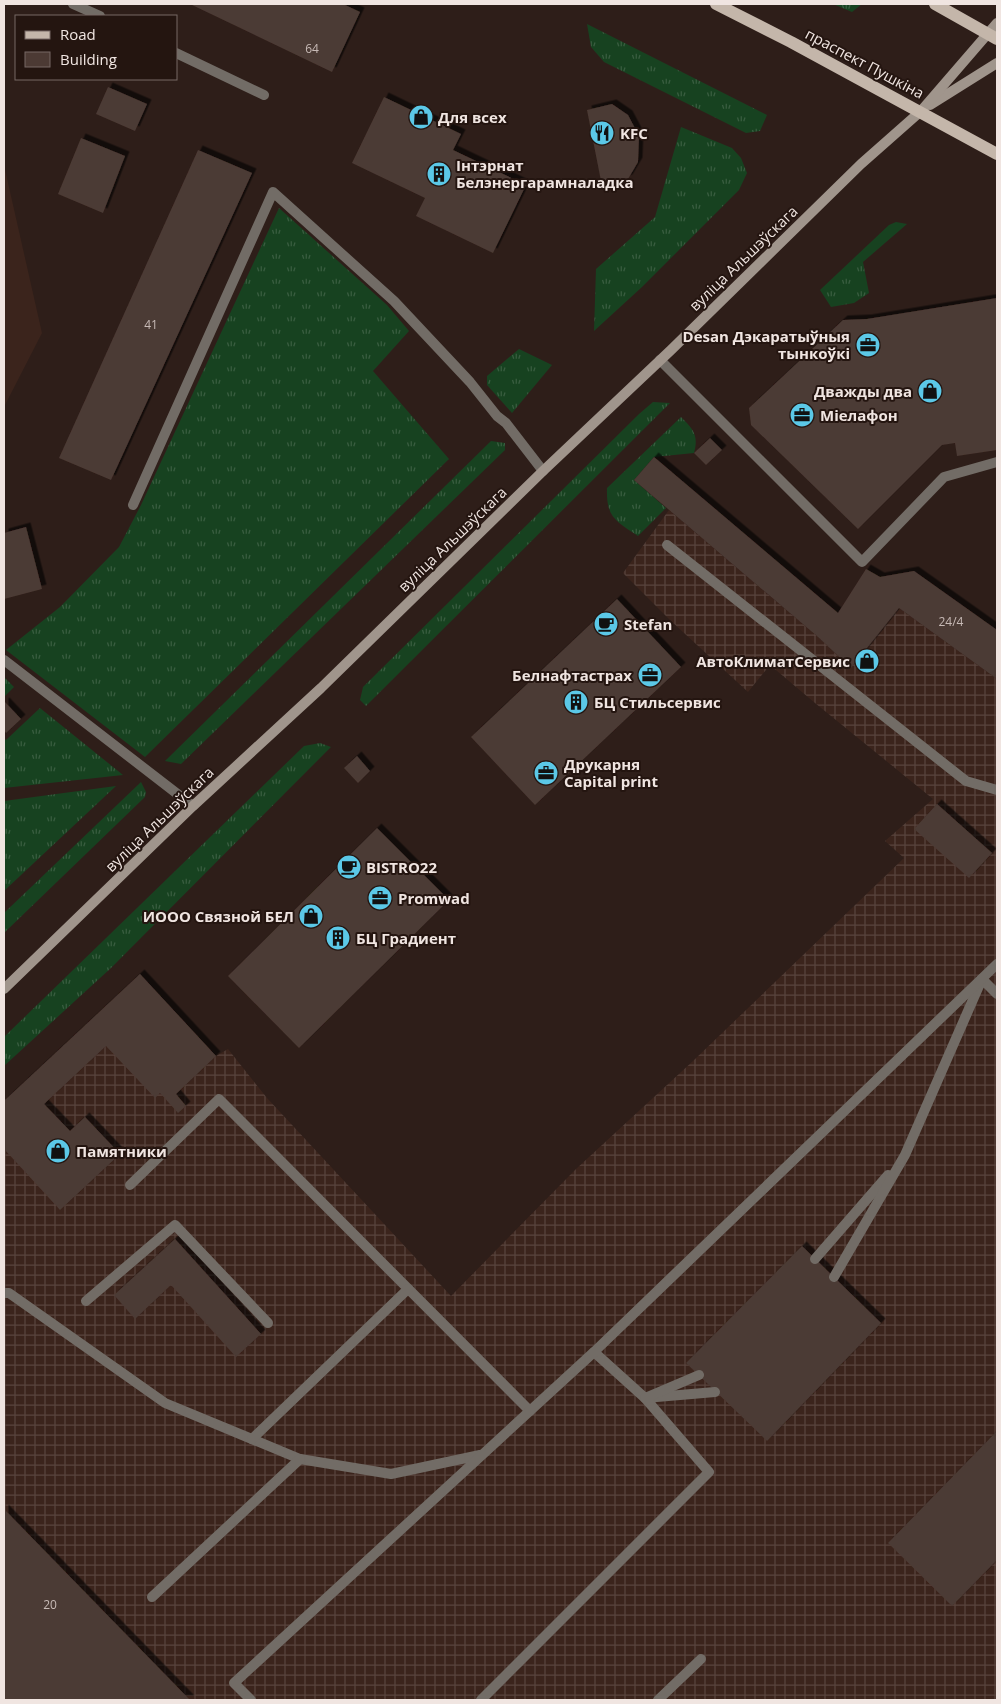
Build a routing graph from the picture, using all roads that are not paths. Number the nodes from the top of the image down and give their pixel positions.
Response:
1 (73, 4) edge
2 (716, 4) edge
3 (935, 4) edge
4 (98, 15) edge
5 (997, 23) edge
6 (992, 37) edge
7 (178, 54) edge
8 (997, 63) edge
9 (264, 95) dead end
10 (920, 111) junction
11 (997, 154) edge
12 (660, 360) junction
13 (997, 462) edge
14 (543, 471) junction
15 (133, 505) dead end
16 (667, 545) dead end
17 (4, 660) edge
18 (997, 790) edge
19 (193, 806) junction
20 (997, 964) edge
21 (982, 979) junction
22 (4, 989) edge
23 (997, 994) edge
24 (905, 1155) junction
25 (130, 1185) dead end
26 (815, 1259) dead end
27 (834, 1277) dead end
28 (408, 1289) junction
29 (4, 1293) edge
30 (86, 1301) dead end
31 (268, 1323) dead end
32 (594, 1352) junction
33 (699, 1375) dead end
34 (715, 1392) dead end
35 (645, 1398) junction
36 (530, 1411) junction
37 (252, 1440) junction
38 (481, 1455) junction
39 (300, 1459) junction
40 (152, 1597) dead end
41 (702, 1659) dead end
42 (251, 1700) edge
43 (482, 1700) edge
44 (658, 1700) edge

1 - 4 lane
2 - 10 main road, праспект Пушкіна
3 - 6 main road
5 - 6 main road, вуліца Альшэўскага
6 - 10 main road, вуліца Альшэўскага
7 - 9 lane
8 - 10 main road, вуліца Альшэўскага
10 - 11 main road, праспект Пушкіна
10 - 12 main road, вуліца Альшэўскага
12 - 13 lane
12 - 14 main road, вуліца Альшэўскага
14 - 15 lane
14 - 19 main road, вуліца Альшэўскага
16 - 18 lane
17 - 19 lane
19 - 22 main road, вуліца Альшэўскага
20 - 21 lane
21 - 23 lane
21 - 24 lane
21 - 32 lane
24 - 26 lane
24 - 27 lane
25 - 28 lane
28 - 36 lane
28 - 37 lane
29 - 37 lane
30 - 31 lane
32 - 35 lane
32 - 36 lane
33 - 35 lane
34 - 35 lane
35 - 43 lane
36 - 38 lane
37 - 39 lane
38 - 39 lane
38 - 42 lane
39 - 40 lane
41 - 44 lane

